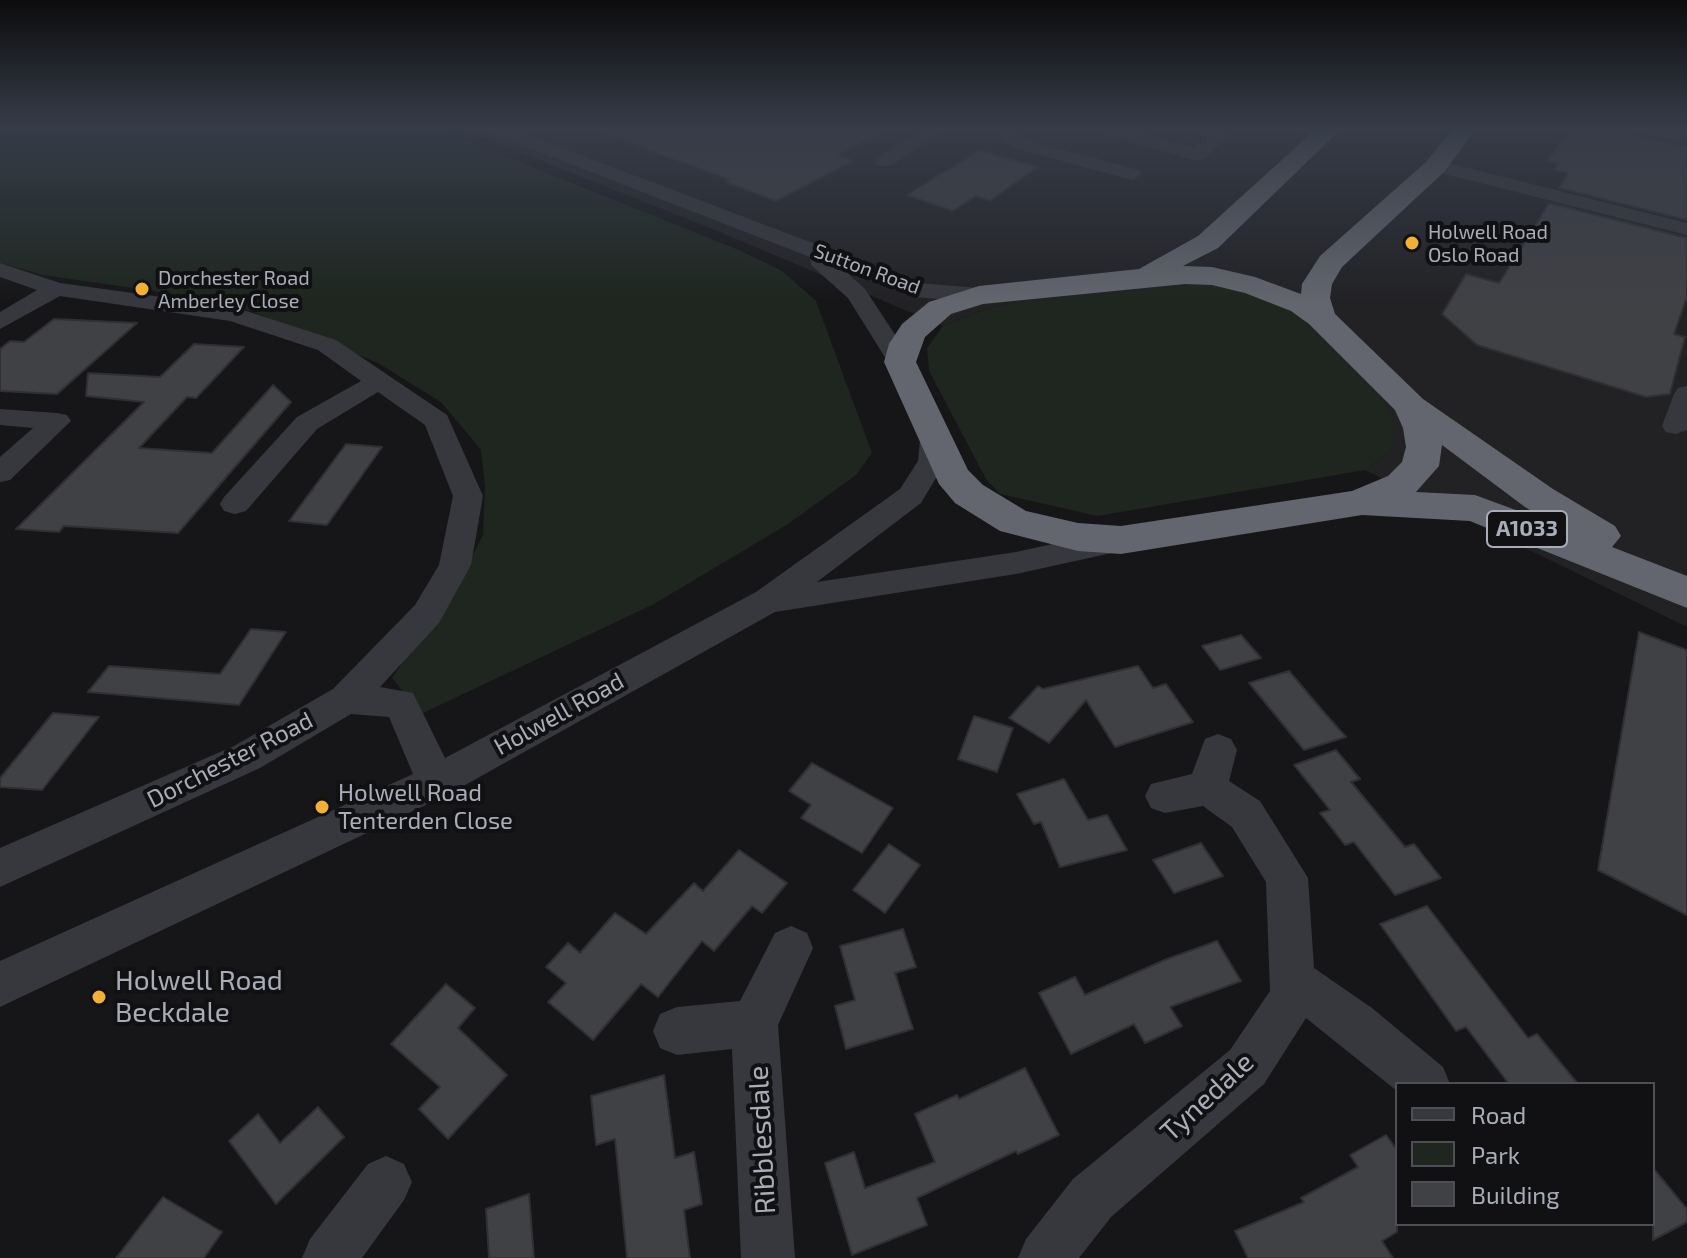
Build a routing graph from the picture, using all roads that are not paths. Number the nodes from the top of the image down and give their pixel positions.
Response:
1 (646, 186) edge
2 (1268, 186) edge
3 (1414, 186) edge
4 (1515, 186) edge
5 (1687, 229) edge
6 (802, 245) junction
7 (0, 270) edge
8 (1142, 277) junction
9 (56, 289) junction
10 (979, 295) junction
11 (1320, 317) junction
12 (0, 322) edge
13 (900, 362) junction
14 (381, 380) junction
15 (1687, 394) edge
16 (1411, 406) junction
17 (0, 417) edge
18 (1676, 426) dead end
19 (934, 440) junction
20 (0, 473) edge
21 (1359, 503) junction
22 (235, 504) dead end
23 (1121, 540) junction
24 (1687, 590) edge
25 (768, 601) junction
26 (346, 699) junction
27 (1197, 778) dead end
28 (435, 782) junction
29 (0, 868) edge
30 (791, 948) dead end
31 (1292, 980) junction
32 (0, 984) edge
33 (754, 1023) junction
34 (677, 1031) dead end
35 (1424, 1082) edge
36 (386, 1182) dead end
37 (329, 1258) edge
38 (768, 1258) edge
39 (1045, 1258) edge

1 - 6 street, Sutton Road
2 - 8 highway
3 - 11 highway
4 - 5 street
6 - 10 street, Sutton Road
6 - 13 street, Sutton Road
7 - 9 street, Dorchester Road
8 - 10 highway
8 - 11 highway
9 - 12 street
9 - 14 street, Dorchester Road
10 - 13 highway
11 - 16 highway
13 - 19 highway
14 - 22 street
14 - 26 street, Dorchester Road
15 - 18 street
16 - 21 highway
16 - 24 highway, A1033
17 - 20 street
19 - 23 highway
19 - 25 street, Holwell Road
21 - 23 highway
21 - 24 highway, A1033
23 - 25 street
25 - 28 street, Holwell Road
26 - 28 street
26 - 29 street, Dorchester Road
27 - 31 street, Tynedale
28 - 32 street, Holwell Road
30 - 33 street, Ribblesdale
31 - 35 street
31 - 39 street, Tynedale
33 - 34 street
33 - 38 street, Ribblesdale
36 - 37 street

